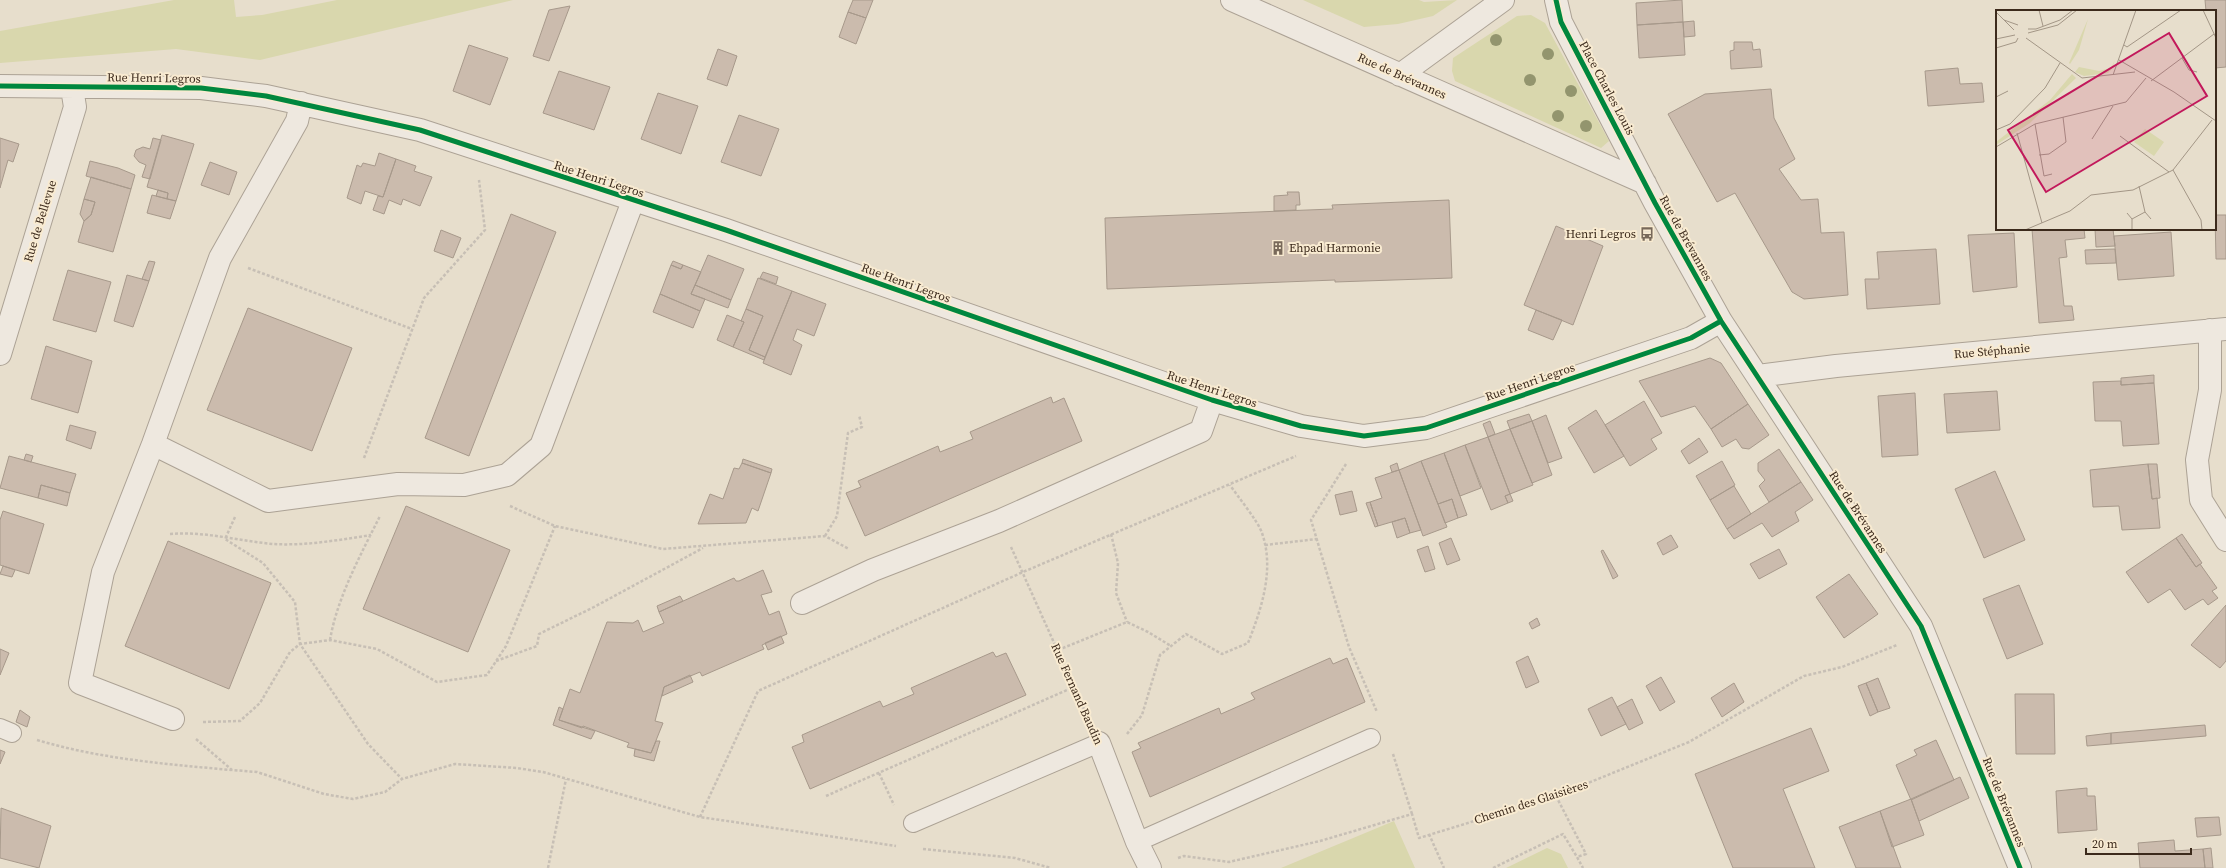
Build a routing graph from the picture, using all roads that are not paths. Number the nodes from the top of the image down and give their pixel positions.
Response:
1 (1232, 0) edge
2 (1503, 0) edge
3 (1556, 0) edge
4 (1400, 75) junction
5 (0, 86) edge
6 (72, 88) junction
7 (301, 103) junction
8 (1645, 183) junction
9 (633, 201) junction
10 (1721, 321) junction
11 (2218, 330) edge
12 (0, 354) edge
13 (1758, 376) junction
14 (1212, 400) junction
15 (153, 444) junction
16 (2226, 540) edge
17 (802, 603) dead end
18 (173, 719) road end
19 (1370, 738) dead end
20 (1099, 743) joint
21 (913, 823) dead end
22 (1137, 842) junction
23 (1150, 868) edge
24 (2020, 868) edge

1 - 4 street, Rue de Brévannes
2 - 4 street
3 - 8 street, Place Charles Louis
4 - 8 street, Rue de Brévannes
5 - 6 street, Rue Henri Legros
6 - 7 street, Rue Henri Legros
6 - 12 street, Rue de Bellevue
7 - 9 street, Rue Henri Legros
7 - 15 street
8 - 10 street, Rue de Brévannes
9 - 14 street, Rue Henri Legros
9 - 15 street
10 - 13 street, Rue de Brévannes
10 - 14 street, Rue Henri Legros
11 - 13 street, Rue Stéphanie
11 - 16 street
13 - 24 street, Rue de Brévannes
14 - 17 street
15 - 18 street
19 - 22 lane
20 - 21 lane
20 - 22 street, Rue Fernand Baudin
22 - 23 street, Rue Fernand Baudin

